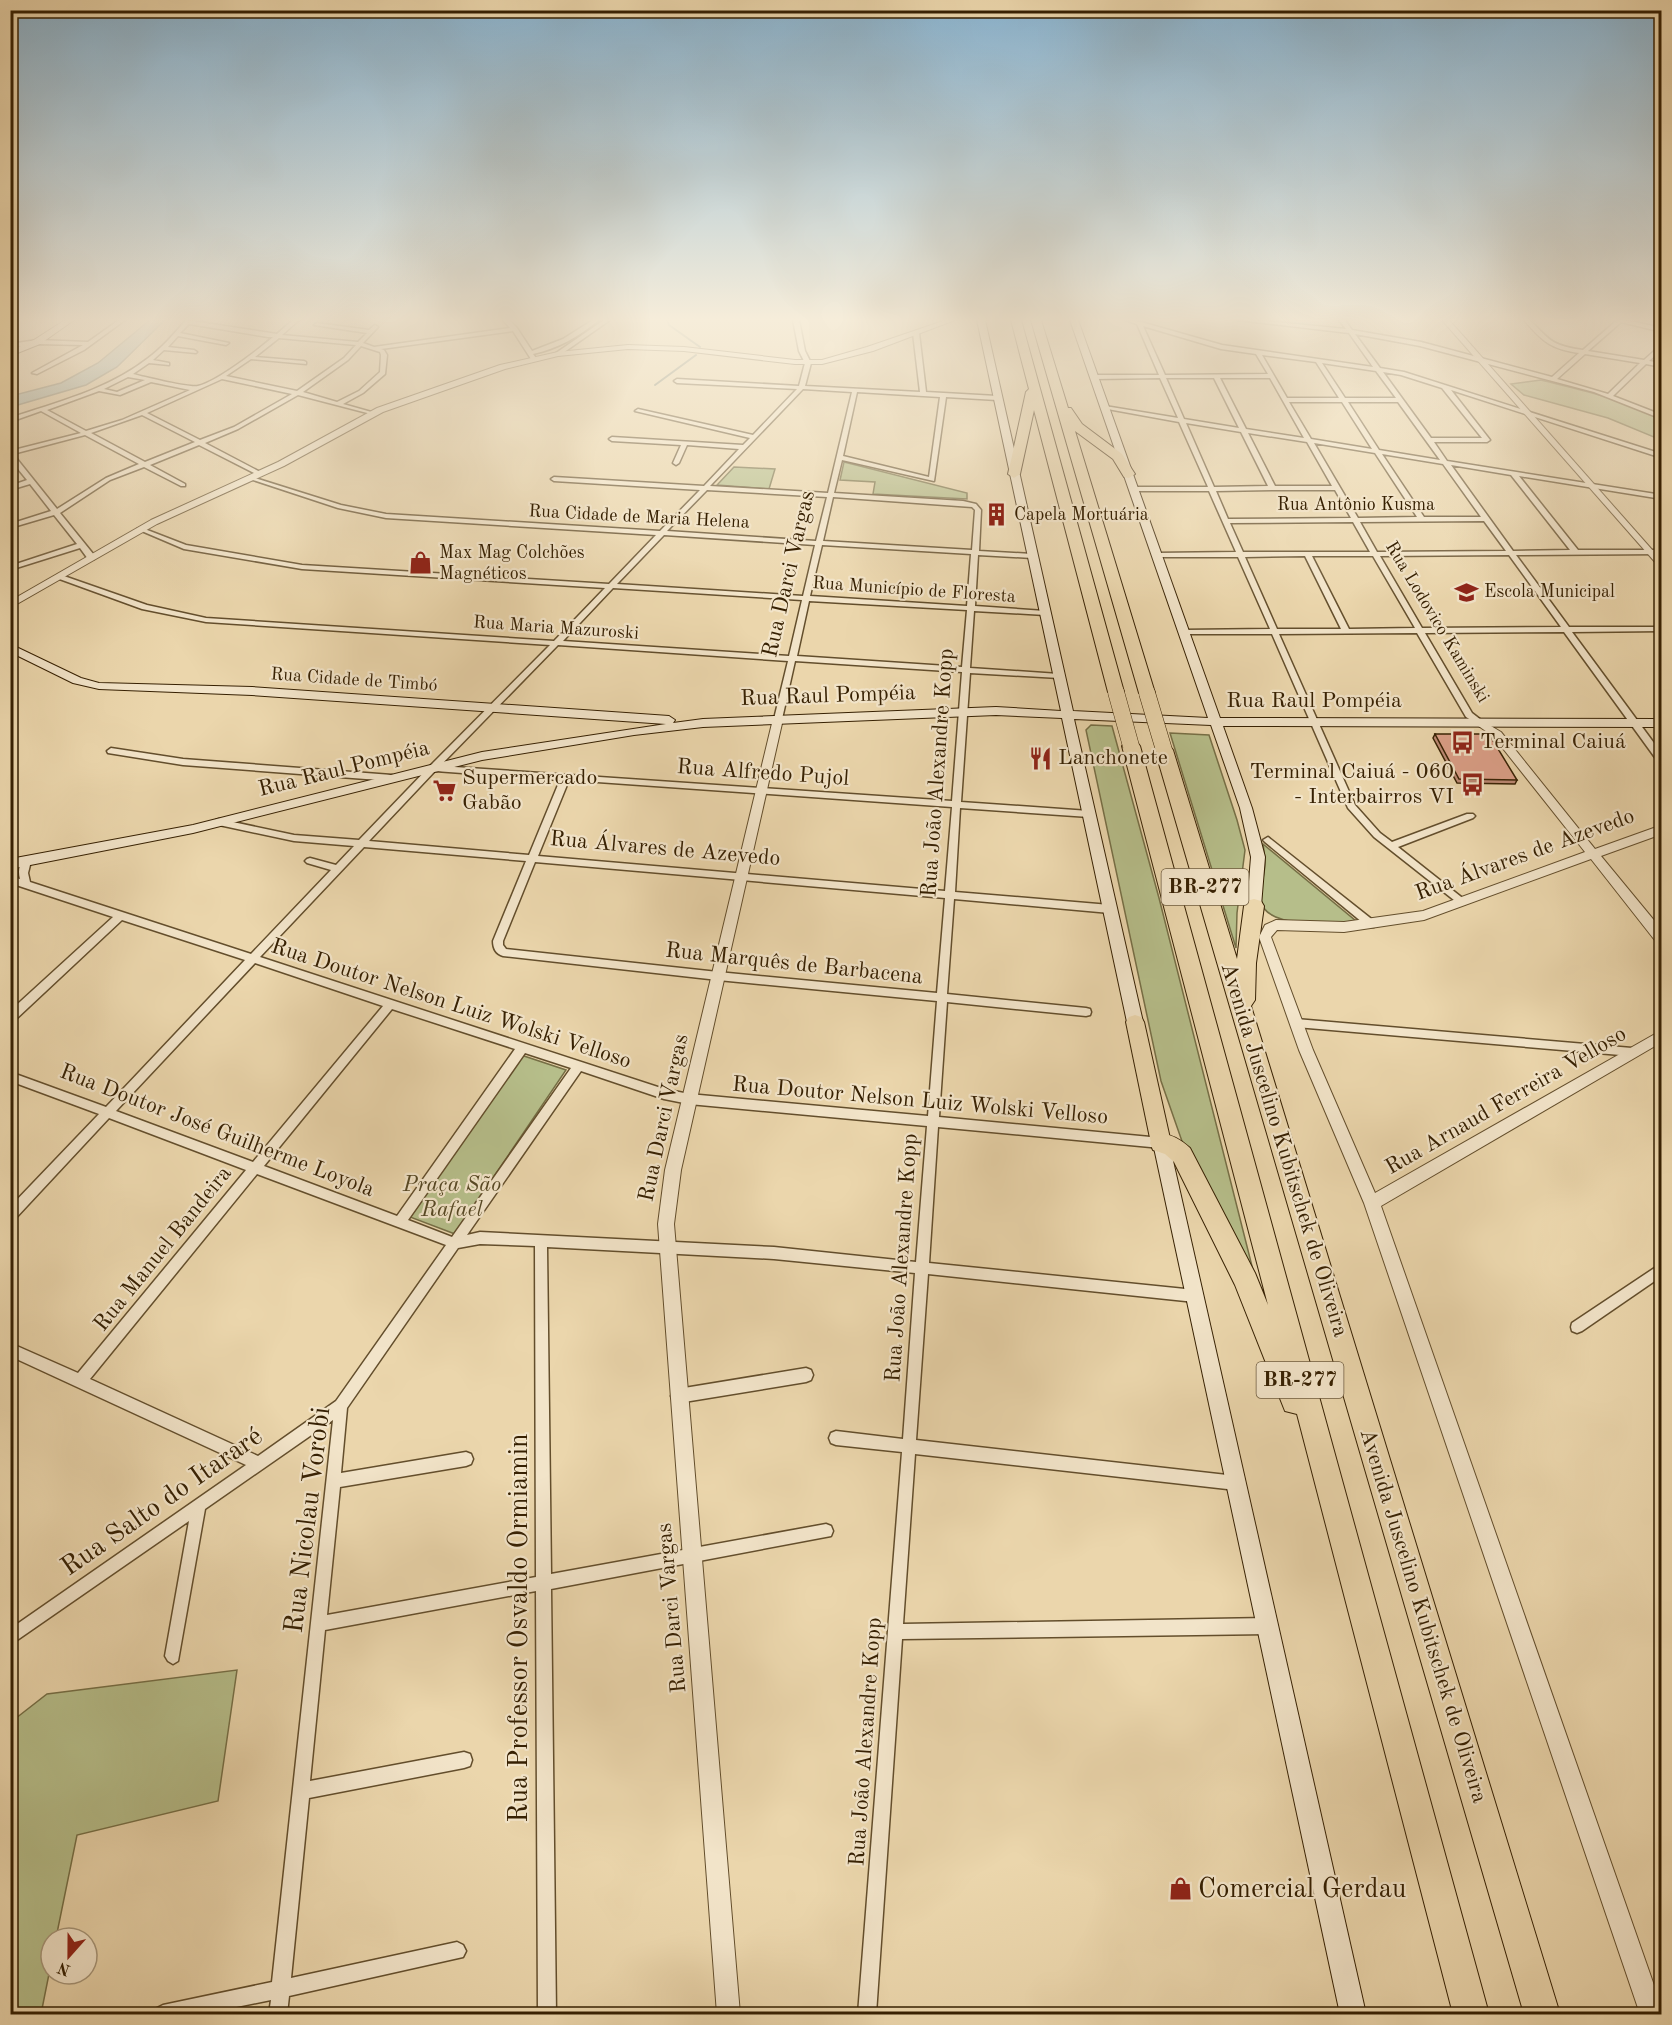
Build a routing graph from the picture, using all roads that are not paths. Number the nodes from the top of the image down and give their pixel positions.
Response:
1 (26, 414) edge
2 (52, 414) edge
3 (139, 414) edge
4 (146, 414) edge
5 (260, 414) edge
6 (372, 414) edge
7 (654, 414) edge
8 (776, 414) edge
9 (849, 414) edge
10 (940, 414) edge
11 (1001, 414) edge
12 (1027, 414) edge
13 (1041, 414) edge
14 (1064, 414) edge
15 (1070, 414) edge
16 (1107, 414) edge
17 (1146, 414) edge
18 (1179, 414) edge
19 (1235, 414) edge
20 (1294, 414) edge
21 (1352, 414) edge
22 (1411, 414) edge
23 (1467, 414) edge
24 (1527, 414) edge
25 (1533, 414) edge
26 (10, 420) edge
27 (1181, 420) junction
28 (1243, 430) junction
29 (87, 433) junction
30 (754, 437) junction
31 (612, 439) dead end
32 (1429, 440) junction
33 (1309, 441) junction
34 (200, 442) junction
35 (685, 443) junction
36 (745, 447) junction
37 (1377, 452) junction
38 (10, 453) edge
39 (1662, 456) edge
40 (839, 457) junction
41 (676, 463) dead end
42 (1446, 463) junction
43 (143, 464) junction
44 (260, 474) junction
45 (1014, 474) junction
46 (1129, 474) junction
47 (1513, 474) junction
48 (250, 478) junction
49 (554, 479) dead end
50 (32, 481) junction
51 (183, 485) dead end
52 (1590, 486) junction
53 (10, 488) edge
54 (705, 488) junction
55 (1337, 488) junction
56 (1134, 489) junction
57 (1212, 489) junction
58 (1274, 489) junction
59 (830, 495) junction
60 (1662, 497) edge
61 (56, 512) junction
62 (1487, 519) junction
63 (1356, 520) junction
64 (1422, 520) junction
65 (1226, 521) junction
66 (10, 526) edge
67 (140, 529) junction
68 (661, 534) junction
69 (819, 543) junction
70 (82, 545) junction
71 (1648, 552) junction
72 (1662, 552) edge
73 (975, 553) junction
74 (1511, 553) junction
75 (1576, 553) junction
76 (1307, 554) junction
77 (1375, 554) junction
78 (1157, 555) junction
79 (1241, 555) junction
80 (1032, 556) junction
81 (91, 557) junction
82 (1662, 567) edge
83 (10, 568) edge
84 (58, 577) junction
85 (611, 586) junction
86 (806, 598) junction
87 (10, 605) edge
88 (971, 608) junction
89 (1045, 613) junction
90 (1662, 629) edge
91 (1420, 630) junction
92 (1567, 630) junction
93 (1274, 631) junction
94 (1346, 631) junction
95 (1184, 632) junction
96 (556, 644) junction
97 (10, 647) edge
98 (792, 659) junction
99 (966, 670) junction
100 (1059, 676) junction
101 (494, 708) junction
102 (963, 711) junction
103 (1067, 714) junction
104 (609, 716) junction
105 (778, 719) junction
106 (1215, 722) junction
107 (1314, 723) junction
108 (1481, 723) junction
109 (1634, 723) junction
110 (1662, 723) edge
111 (642, 726) junction
112 (463, 740) junction
113 (111, 751) dead end
114 (462, 761) junction
115 (1662, 761) edge
116 (434, 768) junction
117 (566, 777) junction
118 (392, 778) junction
119 (761, 791) junction
120 (956, 805) junction
121 (1089, 814) junction
122 (1470, 816) dead end
123 (219, 822) junction
124 (1662, 829) edge
125 (1268, 840) dead end
126 (361, 844) junction
127 (1390, 846) junction
128 (1592, 855) junction
129 (532, 859) junction
130 (26, 861) junction
131 (310, 861) dead end
132 (10, 864) edge
133 (338, 869) junction
134 (741, 877) junction
135 (10, 879) edge
136 (26, 884) junction
137 (950, 895) junction
138 (1462, 902) junction
139 (1254, 906) joint
140 (1110, 909) junction
141 (121, 915) junction
142 (1371, 924) junction
143 (1662, 940) edge
144 (253, 959) junction
145 (718, 976) junction
146 (942, 998) junction
147 (390, 1004) junction
148 (1086, 1012) dead end
149 (10, 1018) edge
150 (1135, 1022) joint
151 (1296, 1023) junction
152 (1246, 1025) junction
153 (1662, 1035) edge
154 (522, 1048) junction
155 (1632, 1052) junction
156 (578, 1066) junction
157 (10, 1076) edge
158 (689, 1099) junction
159 (108, 1113) junction
160 (933, 1121) junction
161 (1161, 1143) junction
162 (255, 1168) junction
163 (1372, 1203) junction
164 (10, 1216) edge
165 (400, 1222) junction
166 (541, 1241) junction
167 (454, 1243) junction
168 (666, 1247) junction
169 (922, 1268) junction
170 (1662, 1269) edge
171 (1195, 1296) junction
172 (1577, 1327) dead end
173 (10, 1348) edge
174 (806, 1375) dead end
175 (80, 1381) junction
176 (678, 1396) junction
177 (342, 1407) junction
178 (836, 1438) dead end
179 (909, 1446) junction
180 (466, 1459) dead end
181 (260, 1464) junction
182 (334, 1481) junction
183 (1236, 1483) junction
184 (199, 1506) junction
185 (826, 1531) dead end
186 (1342, 1536) junction
187 (691, 1556) junction
188 (544, 1583) junction
189 (318, 1624) junction
190 (1268, 1626) junction
191 (895, 1632) junction
192 (10, 1638) edge
193 (172, 1656) dead end
194 (464, 1760) dead end
195 (301, 1791) junction
196 (457, 1951) dead end
197 (280, 1989) junction
198 (163, 2014) edge
199 (278, 2014) edge
200 (547, 2014) edge
201 (728, 2014) edge
202 (867, 2014) edge
203 (1353, 2014) edge
204 (1471, 2014) edge
205 (1542, 2014) edge
206 (1652, 2014) edge

1 - 26 street
2 - 29 street
3 - 29 street
4 - 34 street
5 - 34 street
6 - 44 street
7 - 30 street
8 - 30 street
9 - 40 street, Rua Darci Vargas
10 - 40 street
11 - 45 main road
12 - 45 highway
13 - 186 highway, Avenida Juscelino Kubitschek de Oliveira / BR-277, bridge
14 - 152 highway, Avenida Juscelino Kubitschek de Oliveira / BR-277, bridge
15 - 46 highway
16 - 46 main road
17 - 27 street
18 - 27 street
19 - 28 street
20 - 33 street, Rua Lodovico Kaminski
21 - 37 street
22 - 32 street
23 - 32 street
24 - 52 street
25 - 39 street
27 - 28 street
27 - 57 street
28 - 33 street
28 - 58 street
29 - 38 street
29 - 43 street
30 - 36 street
31 - 35 street
32 - 42 street
33 - 37 street
33 - 55 street, Rua Lodovico Kaminski
34 - 43 street
34 - 44 street
35 - 36 street
35 - 41 street
36 - 54 street
37 - 42 street
37 - 64 street
38 - 50 street
40 - 59 street, Rua Darci Vargas
42 - 47 street
42 - 62 street
43 - 51 street
43 - 61 street
44 - 48 street
45 - 80 main road
46 - 56 main road
47 - 52 street
47 - 75 street
48 - 67 street
48 - 68 street, Rua Cidade de Maria Helena
49 - 54 street
50 - 53 street
50 - 61 street
52 - 60 street
52 - 71 street
54 - 59 street
54 - 68 street
55 - 58 street
55 - 63 street, Rua Lodovico Kaminski
56 - 57 street
56 - 78 main road
57 - 58 street
57 - 65 street
59 - 69 street, Rua Darci Vargas
59 - 73 street, Rua João Alexandre Kopp
61 - 66 street
61 - 70 street
62 - 64 street, Rua Antônio Kusma
62 - 74 street
63 - 64 street, Rua Antônio Kusma
63 - 65 street, Rua Antônio Kusma
63 - 77 street, Rua Lodovico Kaminski
65 - 79 street
67 - 81 street
67 - 85 street, Rua Município de Floresta
68 - 69 street, Rua Cidade de Maria Helena
68 - 85 street
69 - 73 street, Rua Cidade de Maria Helena
69 - 86 street, Rua Darci Vargas
70 - 81 street
70 - 83 street
71 - 72 street
71 - 75 street
71 - 82 street
73 - 80 street, Rua Cidade de Maria Helena
73 - 88 street, Rua João Alexandre Kopp
74 - 75 street
74 - 77 street
74 - 92 street
76 - 77 street
76 - 79 street
76 - 94 street
77 - 91 street, Rua Lodovico Kaminski
78 - 79 street
78 - 95 main road
79 - 93 street
80 - 89 main road
81 - 84 street
84 - 87 street
84 - 96 street, Rua Maria Mazuroski
85 - 86 street, Rua Município de Floresta
85 - 96 street
86 - 88 street, Rua Município de Floresta
86 - 98 street, Rua Darci Vargas
88 - 89 street, Rua Município de Floresta
88 - 99 street, Rua João Alexandre Kopp
89 - 100 main road
90 - 92 street
91 - 92 street
91 - 94 street
91 - 108 street, Rua Lodovico Kaminski
92 - 109 street
93 - 94 street
93 - 95 street
93 - 107 street
95 - 106 main road
96 - 98 street, Rua Maria Mazuroski
96 - 101 street
97 - 101 main road, Rua Cidade de Timbó
98 - 99 street, Rua Maria Mazuroski
98 - 105 street, Rua Darci Vargas
99 - 100 street, Rua Maria Mazuroski
99 - 102 street, Rua João Alexandre Kopp
100 - 103 main road
101 - 104 main road, Rua Cidade de Timbó
101 - 112 street
102 - 103 main road, Rua Raul Pompéia
102 - 105 main road, Rua Raul Pompéia
102 - 120 street, Rua João Alexandre Kopp
103 - 106 main road, Rua Raul Pompéia
103 - 121 main road
104 - 111 main road, Rua Cidade de Timbó
104 - 111 main road
105 - 111 main road, Rua Raul Pompéia
105 - 119 street, Rua Darci Vargas
106 - 107 main road, Rua Raul Pompéia
106 - 139 main road
107 - 108 main road, Rua Raul Pompéia
107 - 127 street
108 - 109 main road, Rua Raul Pompéia
108 - 128 street, Rua Lodovico Kaminski
109 - 110 main road, Rua Raul Pompéia
109 - 115 street
111 - 114 main road, Rua Raul Pompéia
112 - 114 street
112 - 116 street
113 - 118 street
114 - 116 main road, Rua Raul Pompéia
116 - 117 street, Rua Alfredo Pujol
116 - 118 main road, Rua Raul Pompéia
116 - 126 street
117 - 119 street, Rua Alfredo Pujol
117 - 129 street
118 - 123 main road, Rua Raul Pompéia
119 - 120 street, Rua Alfredo Pujol
119 - 134 street, Rua Darci Vargas
120 - 121 street, Rua Alfredo Pujol
120 - 137 street, Rua João Alexandre Kopp
121 - 140 main road
122 - 127 street
123 - 126 street, Rua Álvares de Azevedo
123 - 130 main road, Rua Raul Pompéia
124 - 128 street, Rua Álvares de Azevedo
125 - 142 street
126 - 129 street, Rua Álvares de Azevedo
126 - 133 street
127 - 138 street
128 - 138 street, Rua Álvares de Azevedo
128 - 143 street, Rua Lodovico Kaminski
129 - 134 street, Rua Álvares de Azevedo
129 - 145 street, Rua Marquês de Barbacena
130 - 132 main road, Rua Raul Pompéia
130 - 136 street
131 - 133 street
133 - 144 street
134 - 137 street, Rua Álvares de Azevedo
134 - 145 street, Rua Darci Vargas
135 - 136 street, Rua Doutor Nelson Luiz Wolski Velloso
136 - 141 street, Rua Doutor Nelson Luiz Wolski Velloso
137 - 140 street, Rua Álvares de Azevedo
137 - 146 street, Rua João Alexandre Kopp
138 - 142 street, Rua Álvares de Azevedo
139 - 152 highway
140 - 150 main road
141 - 144 street, Rua Doutor Nelson Luiz Wolski Velloso
141 - 149 street
142 - 151 street, Rua Álvares de Azevedo
144 - 147 street, Rua Doutor Nelson Luiz Wolski Velloso
144 - 159 street
145 - 146 street, Rua Marquês de Barbacena
145 - 158 street, Rua Darci Vargas
146 - 148 street, Rua Marquês de Barbacena
146 - 160 street, Rua João Alexandre Kopp
147 - 154 street, Rua Doutor Nelson Luiz Wolski Velloso
147 - 162 street, Rua Manuel Bandeira
150 - 161 main road
151 - 155 street
151 - 163 street
152 - 205 highway, Avenida Juscelino Kubitschek de Oliveira / BR-277
153 - 155 street, Rua Arnaud Ferreira Velloso
154 - 156 street, Rua Doutor Nelson Luiz Wolski Velloso
154 - 165 street
155 - 163 street, Rua Arnaud Ferreira Velloso
156 - 158 street, Rua Doutor Nelson Luiz Wolski Velloso
156 - 167 street, Rua Nicolau Vorobi
157 - 159 street, Rua Doutor José Guilherme Loyola
158 - 160 street, Rua Doutor Nelson Luiz Wolski Velloso
158 - 168 street, Rua Darci Vargas
159 - 162 street, Rua Doutor José Guilherme Loyola
159 - 164 street
160 - 161 street, Rua Doutor Nelson Luiz Wolski Velloso
160 - 169 street, Rua João Alexandre Kopp
161 - 171 main road
161 - 186 highway
162 - 165 street, Rua Doutor José Guilherme Loyola
162 - 175 street, Rua Manuel Bandeira
163 - 206 street
165 - 167 street, Rua Doutor José Guilherme Loyola
166 - 167 street
166 - 168 street
166 - 188 street, Rua Professor Osvaldo Ormiamin
167 - 177 street, Rua Nicolau Vorobi
168 - 169 street
168 - 176 street, Rua Darci Vargas
169 - 171 street
169 - 179 street, Rua João Alexandre Kopp
170 - 172 street
171 - 183 main road
173 - 175 street
174 - 176 street
175 - 181 street
176 - 187 street, Rua Darci Vargas
177 - 181 street, Rua Salto do Itararé
177 - 182 street, Rua Nicolau Vorobi
178 - 179 street
179 - 183 street
179 - 191 street, Rua João Alexandre Kopp
180 - 182 street
181 - 184 street, Rua Salto do Itararé
182 - 189 street, Rua Nicolau Vorobi
183 - 190 main road
184 - 192 street, Rua Salto do Itararé
184 - 193 street
185 - 187 street
186 - 204 highway, Avenida Juscelino Kubitschek de Oliveira / BR-277
187 - 188 street
187 - 201 street, Rua Darci Vargas
188 - 189 street
188 - 200 street, Rua Professor Osvaldo Ormiamin
189 - 195 street, Rua Nicolau Vorobi
190 - 191 street
190 - 203 main road
191 - 202 street, Rua João Alexandre Kopp
194 - 195 street
195 - 197 street, Rua Nicolau Vorobi
196 - 197 street
197 - 198 street
197 - 199 street, Rua Nicolau Vorobi

